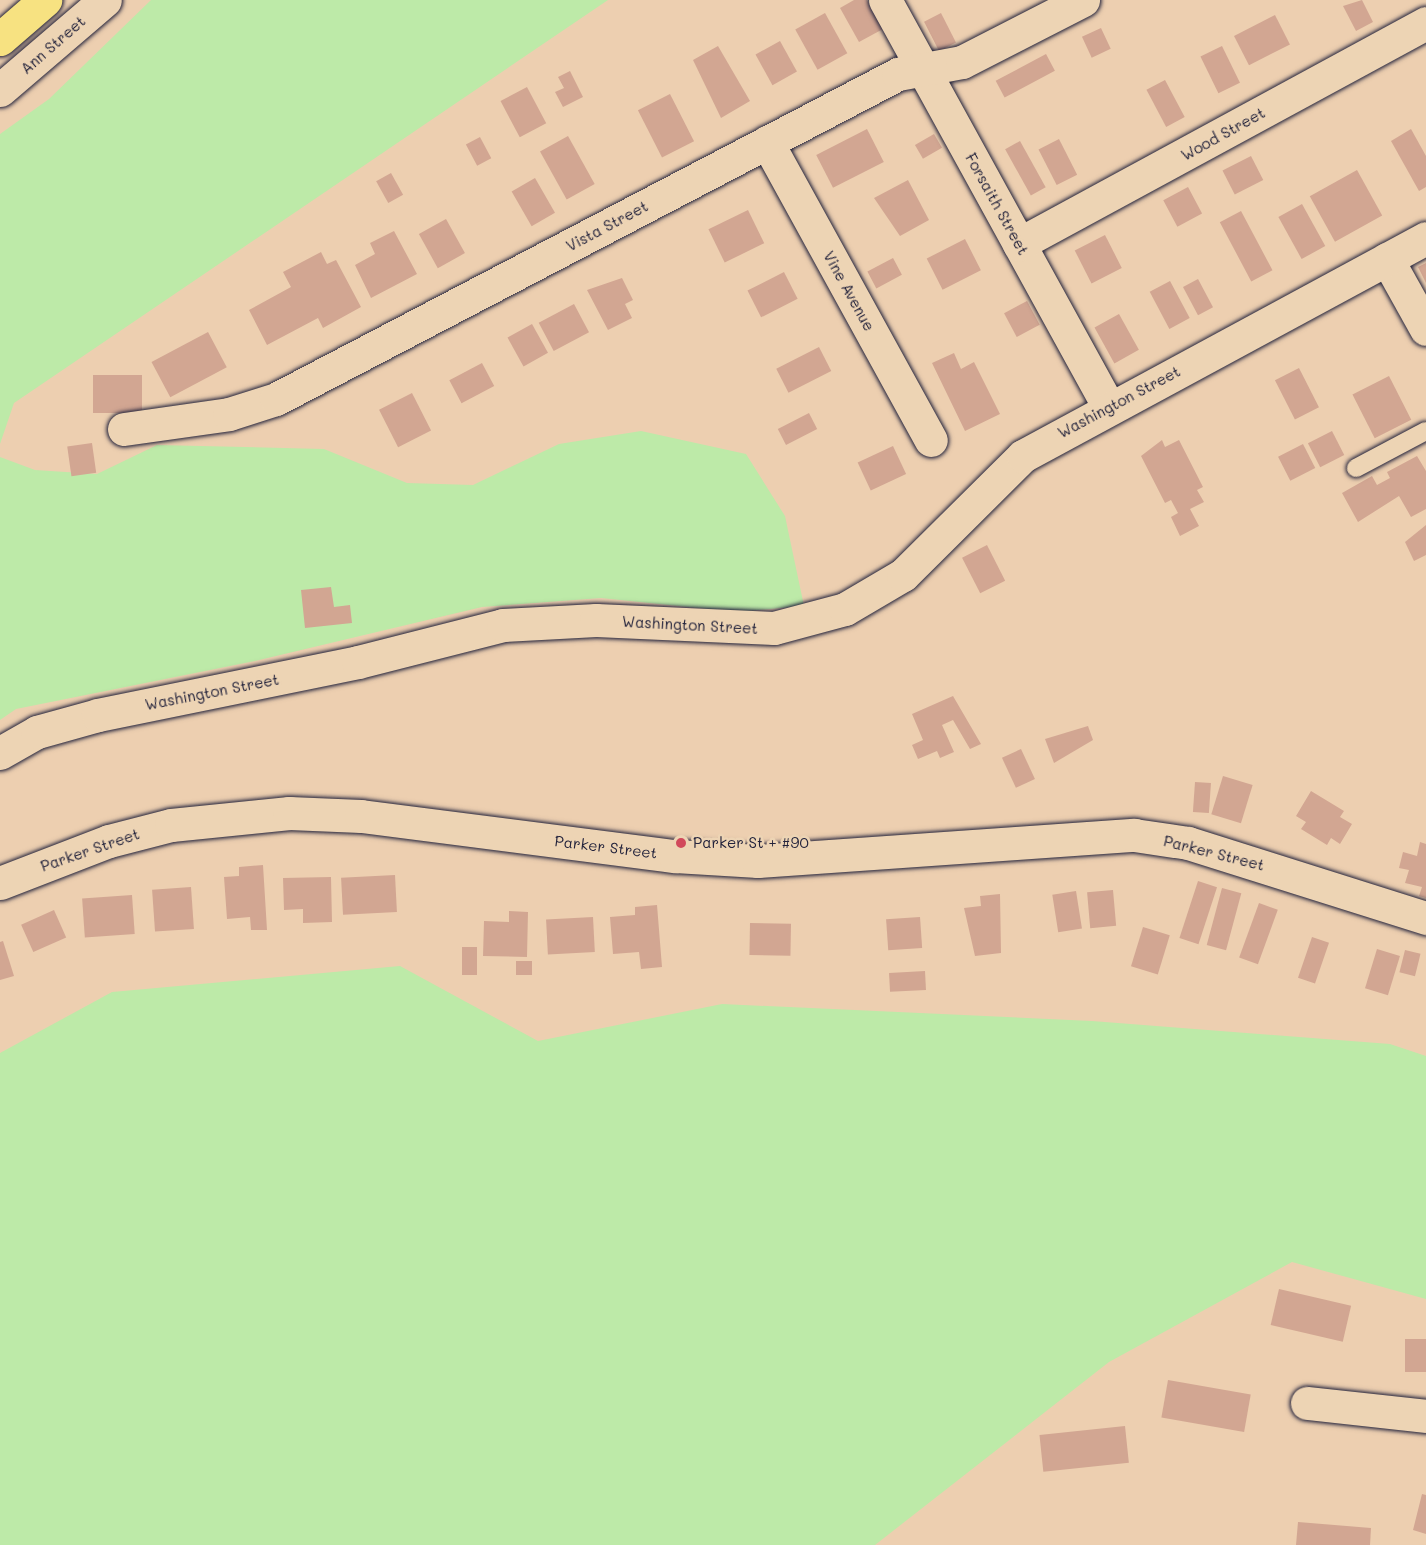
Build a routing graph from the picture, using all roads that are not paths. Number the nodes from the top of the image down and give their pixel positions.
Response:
1 (45, 0) edge
2 (105, 0) edge
3 (885, 0) edge
4 (1083, 0) edge
5 (1426, 23) edge
6 (0, 39) edge
7 (923, 69) junction
8 (0, 90) edge
9 (767, 142) junction
10 (1426, 238) edge
11 (1019, 244) junction
12 (1387, 259) junction
13 (1426, 329) edge
14 (1109, 407) junction
15 (124, 429) dead end
16 (1426, 431) edge
17 (931, 440) dead end
18 (1356, 468) dead end
19 (0, 753) edge
20 (0, 884) edge
21 (1426, 918) edge
22 (1307, 1402) dead end
23 (1426, 1416) edge

1 - 6 highway
2 - 8 street, Ann Street
3 - 7 street, Forsaith Street
4 - 7 street, Vista Street
5 - 11 street, Wood Street
7 - 9 street, Vista Street
7 - 11 street, Forsaith Street
9 - 15 street, Vista Street
9 - 17 street, Vine Avenue
10 - 12 street, Washington Street
11 - 14 street, Forsaith Street
12 - 13 street
12 - 14 street, Washington Street
14 - 19 street, Washington Street
16 - 18 lane
20 - 21 street, Parker Street
22 - 23 street

